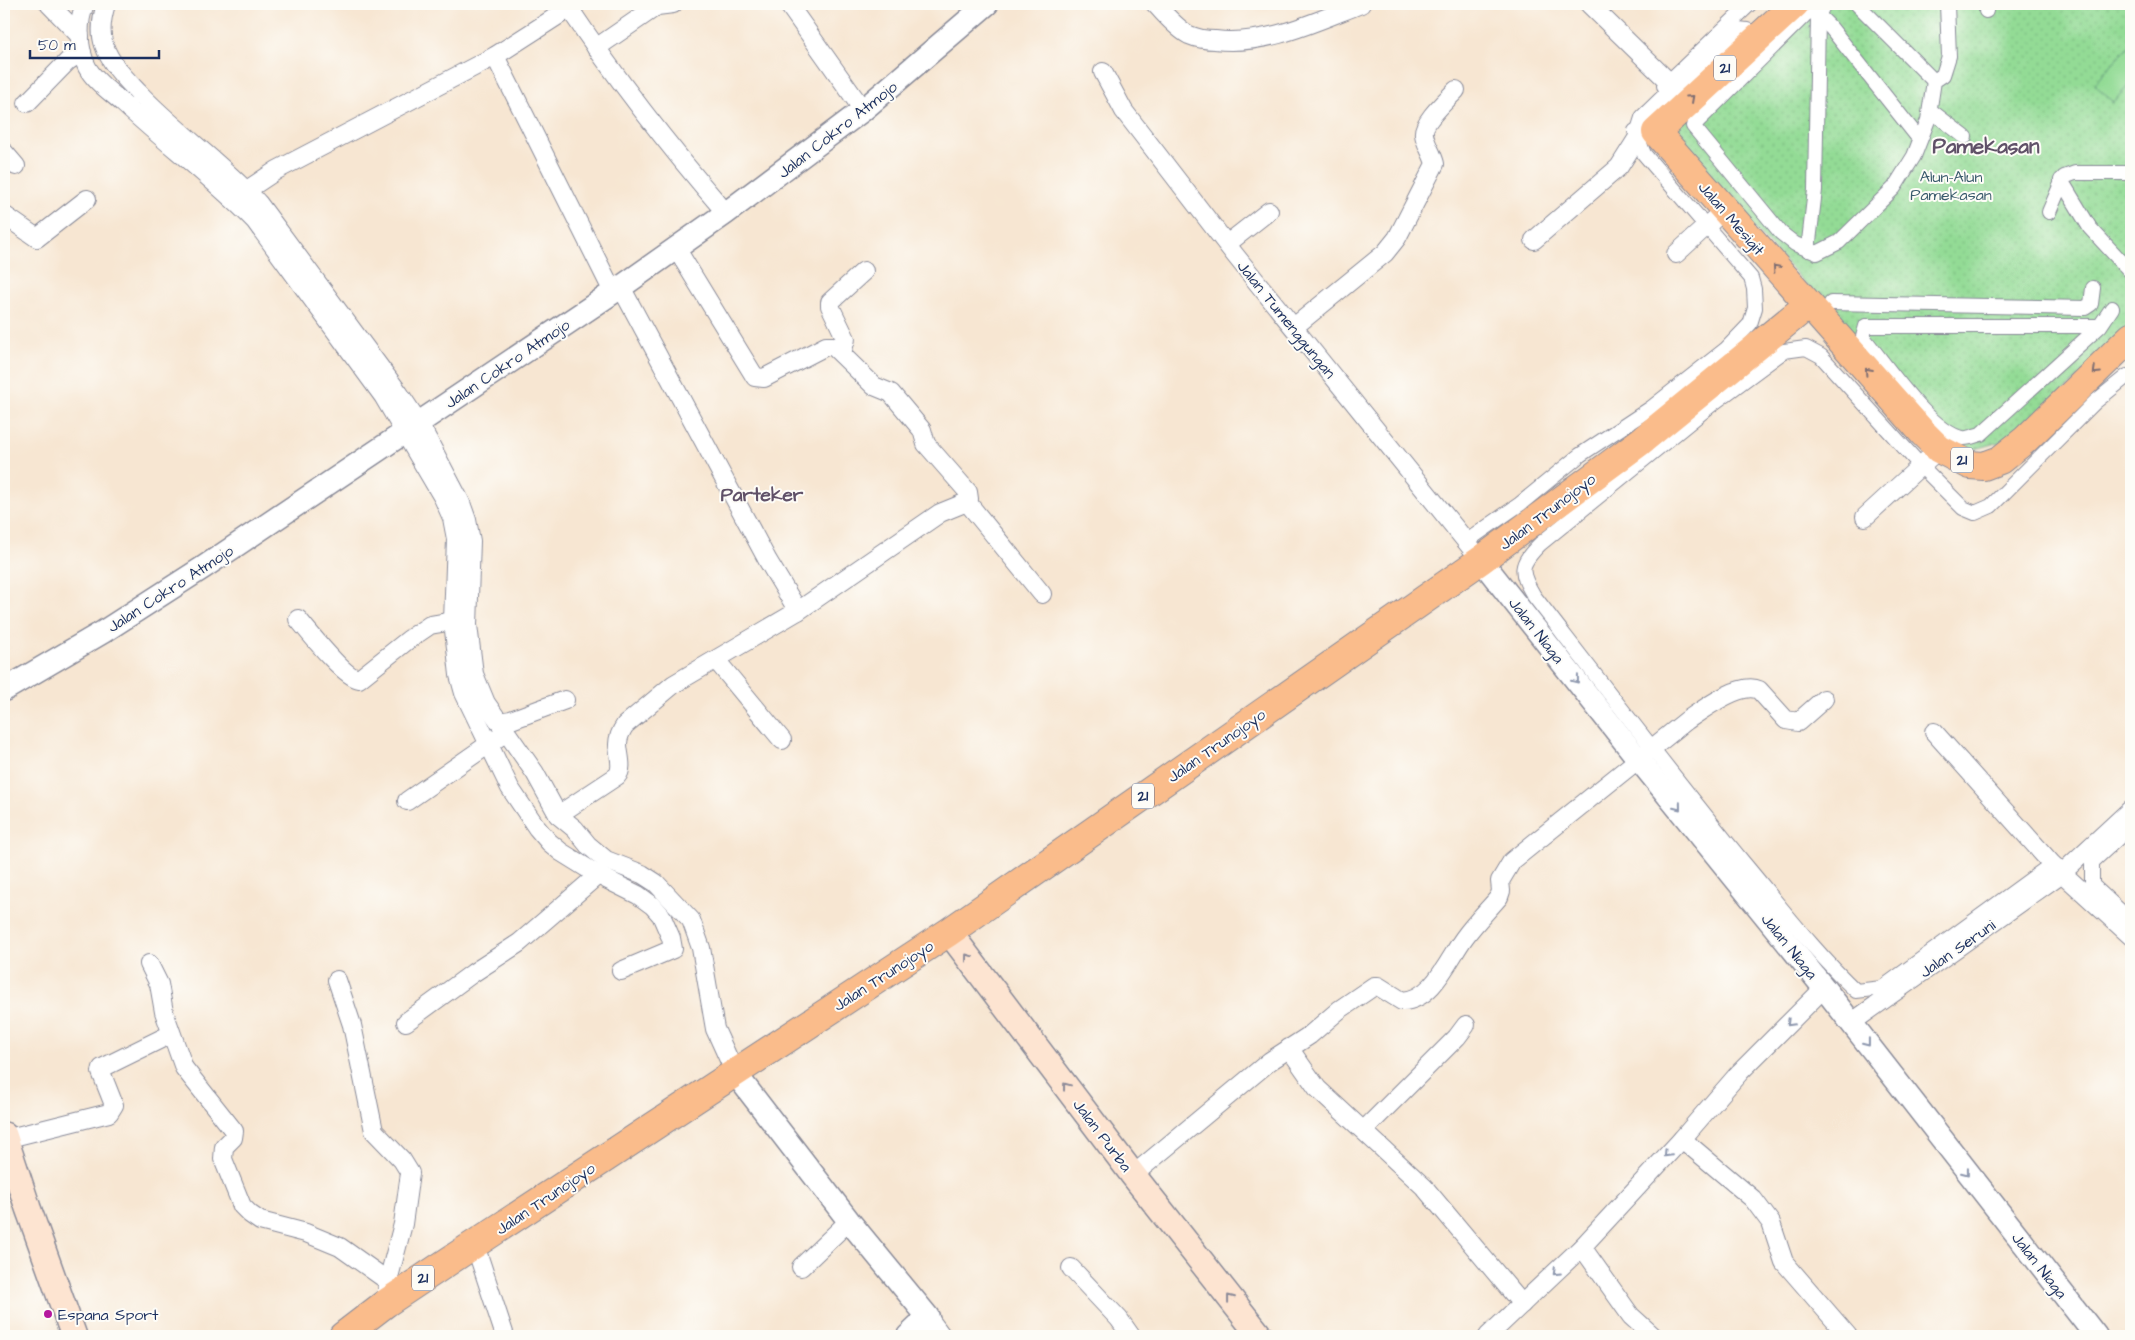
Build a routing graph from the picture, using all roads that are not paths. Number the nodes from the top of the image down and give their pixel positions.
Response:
1 (49, 4) edge
2 (85, 4) edge
3 (106, 4) edge
4 (673, 4) edge
5 (788, 4) edge
6 (987, 4) edge
7 (1155, 4) edge
8 (1361, 4) edge
9 (1589, 4) edge
10 (1750, 4) edge
11 (1857, 4) edge
12 (1947, 4) edge
13 (573, 6) edge
14 (1812, 8) edge
15 (1755, 42) junction
16 (88, 44) junction
17 (596, 48) junction
18 (495, 56) junction
19 (1103, 72) dead end
20 (1934, 81) junction
21 (1672, 84) junction
22 (1456, 90) dead end
23 (27, 103) dead end
24 (863, 110) junction
25 (1930, 110) junction
26 (157, 123) junction
27 (1646, 129) junction
28 (1965, 138) dead end
29 (1920, 140) junction
30 (4, 152) edge
31 (16, 166) dead end
32 (2131, 173) edge
33 (2062, 180) junction
34 (247, 190) junction
35 (87, 200) dead end
36 (1269, 211) dead end
37 (2049, 212) dead end
38 (726, 213) junction
39 (4, 215) edge
40 (1716, 218) junction
41 (278, 240) junction
42 (1534, 240) dead end
43 (1227, 244) junction
44 (676, 248) junction
45 (1808, 250) junction
46 (1676, 254) dead end
47 (864, 272) dead end
48 (2131, 272) edge
49 (2093, 288) dead end
50 (617, 290) junction
51 (1820, 304) junction
52 (2112, 308) dead end
53 (2100, 326) junction
54 (1294, 327) junction
55 (2131, 337) edge
56 (842, 353) junction
57 (2131, 376) edge
58 (412, 427) junction
59 (1930, 457) junction
60 (967, 502) junction
61 (1865, 517) dead end
62 (1474, 550) junction
63 (1042, 594) dead end
64 (798, 611) junction
65 (298, 619) dead end
66 (453, 620) junction
67 (463, 641) junction
68 (716, 660) junction
69 (4, 690) edge
70 (1824, 699) dead end
71 (565, 700) dead end
72 (1934, 732) dead end
73 (498, 735) junction
74 (782, 740) dead end
75 (1646, 755) junction
76 (407, 801) dead end
77 (2131, 810) edge
78 (558, 815) junction
79 (2131, 826) edge
80 (2057, 868) junction
81 (598, 875) junction
82 (2131, 922) edge
83 (950, 932) junction
84 (2131, 936) edge
85 (700, 945) junction
86 (673, 949) junction
87 (149, 964) dead end
88 (621, 970) dead end
89 (338, 980) dead end
90 (1824, 988) junction
91 (406, 1022) dead end
92 (1851, 1023) junction
93 (1466, 1025) dead end
94 (171, 1034) junction
95 (1289, 1048) junction
96 (735, 1073) junction
97 (1364, 1130) junction
98 (4, 1137) edge
99 (1682, 1139) junction
100 (1134, 1175) junction
101 (849, 1221) junction
102 (1582, 1247) junction
103 (465, 1251) junction
104 (801, 1267) dead end
105 (1071, 1268) dead end
106 (388, 1295) junction
107 (1522, 1304) junction
108 (928, 1317) junction
109 (74, 1336) edge
110 (343, 1336) edge
111 (505, 1336) edge
112 (908, 1336) edge
113 (942, 1336) edge
114 (1131, 1336) edge
115 (1260, 1336) edge
116 (1488, 1336) edge
117 (1653, 1336) edge
118 (1848, 1336) edge
119 (2096, 1336) edge

1 - 16 street
2 - 16 street
3 - 16 street
4 - 17 street
5 - 24 street
6 - 24 street, Jalan Cokro Atmojo
7 - 8 street
9 - 21 street
10 - 21 street
11 - 20 street
12 - 20 street
13 - 17 street
13 - 18 street
14 - 15 highway, 21
14 - 29 street
14 - 45 street
14 - 45 street
15 - 21 street
27 -> 15 highway, 21
16 - 23 street
16 - 26 street
16 - 26 street
17 - 38 street
18 - 34 street
18 - 50 street
19 - 43 street, Jalan Tumenggungan
20 - 25 street
21 - 27 street
22 - 54 street
24 - 38 street, Jalan Cokro Atmojo
25 - 28 street
25 - 29 street
26 - 34 street
26 - 41 street
27 - 40 highway, Jalan Mesigit / 21
27 - 42 street
29 - 45 street
30 - 31 street
32 - 33 street
33 - 37 street
33 - 48 street
34 - 41 street
35 - 39 street
36 - 43 street
38 - 44 street, Jalan Cokro Atmojo
40 - 46 street
51 -> 40 highway, Jalan Mesigit / 21
40 - 62 street
41 - 58 street
43 - 54 street, Jalan Tumenggungan
44 - 50 street, Jalan Cokro Atmojo
44 - 56 street
47 - 56 street
49 - 51 street
50 - 58 street, Jalan Cokro Atmojo
50 - 64 street
59 -> 51 highway, 21
51 - 62 highway, Jalan Trunojoyo / 21
52 - 53 street
53 - 53 street
54 - 62 street, Jalan Tumenggungan
55 -> 59 highway, 21
56 - 60 street
57 - 59 street
58 - 66 street
58 - 67 street
58 - 69 street, Jalan Cokro Atmojo
59 - 61 street
59 - 75 street
60 - 63 street
60 - 64 street
62 -> 75 street, Jalan Niaga
62 - 83 highway, Jalan Trunojoyo / 21
64 - 68 street
65 - 66 street
66 - 67 street
67 - 73 street
67 - 73 street
68 - 74 street
68 - 78 street
70 - 75 street
71 - 73 street
72 - 80 street
73 - 76 street
73 - 78 street
73 - 81 street
75 - 80 street
75 -> 90 street, Jalan Niaga
75 - 95 street
77 - 80 street, Jalan Seruni
78 - 85 street
79 - 82 street
80 - 84 street
80 - 92 street, Jalan Seruni
81 - 86 street
81 - 91 street
83 - 96 highway, Jalan Trunojoyo / 21
100 -> 83 main road, Jalan Purba
85 - 86 street
85 - 96 street
86 - 88 street
87 - 94 street
89 - 106 street
90 - 92 street, Jalan Niaga
90 -> 99 street
92 -> 119 street, Jalan Niaga
93 - 97 street
94 - 98 street
94 - 106 street
95 - 97 street
95 - 100 street
96 - 101 street
96 - 103 highway, Jalan Trunojoyo / 21
97 - 107 street
98 - 109 main road
99 -> 102 street
99 - 118 street
115 -> 100 main road, Jalan Purba
101 - 104 street
101 - 108 street
102 -> 107 street
102 - 117 street
103 - 106 highway, 21
103 - 111 street
105 - 114 street
106 - 110 highway, 21
107 - 116 street
108 - 112 street
108 - 113 street

